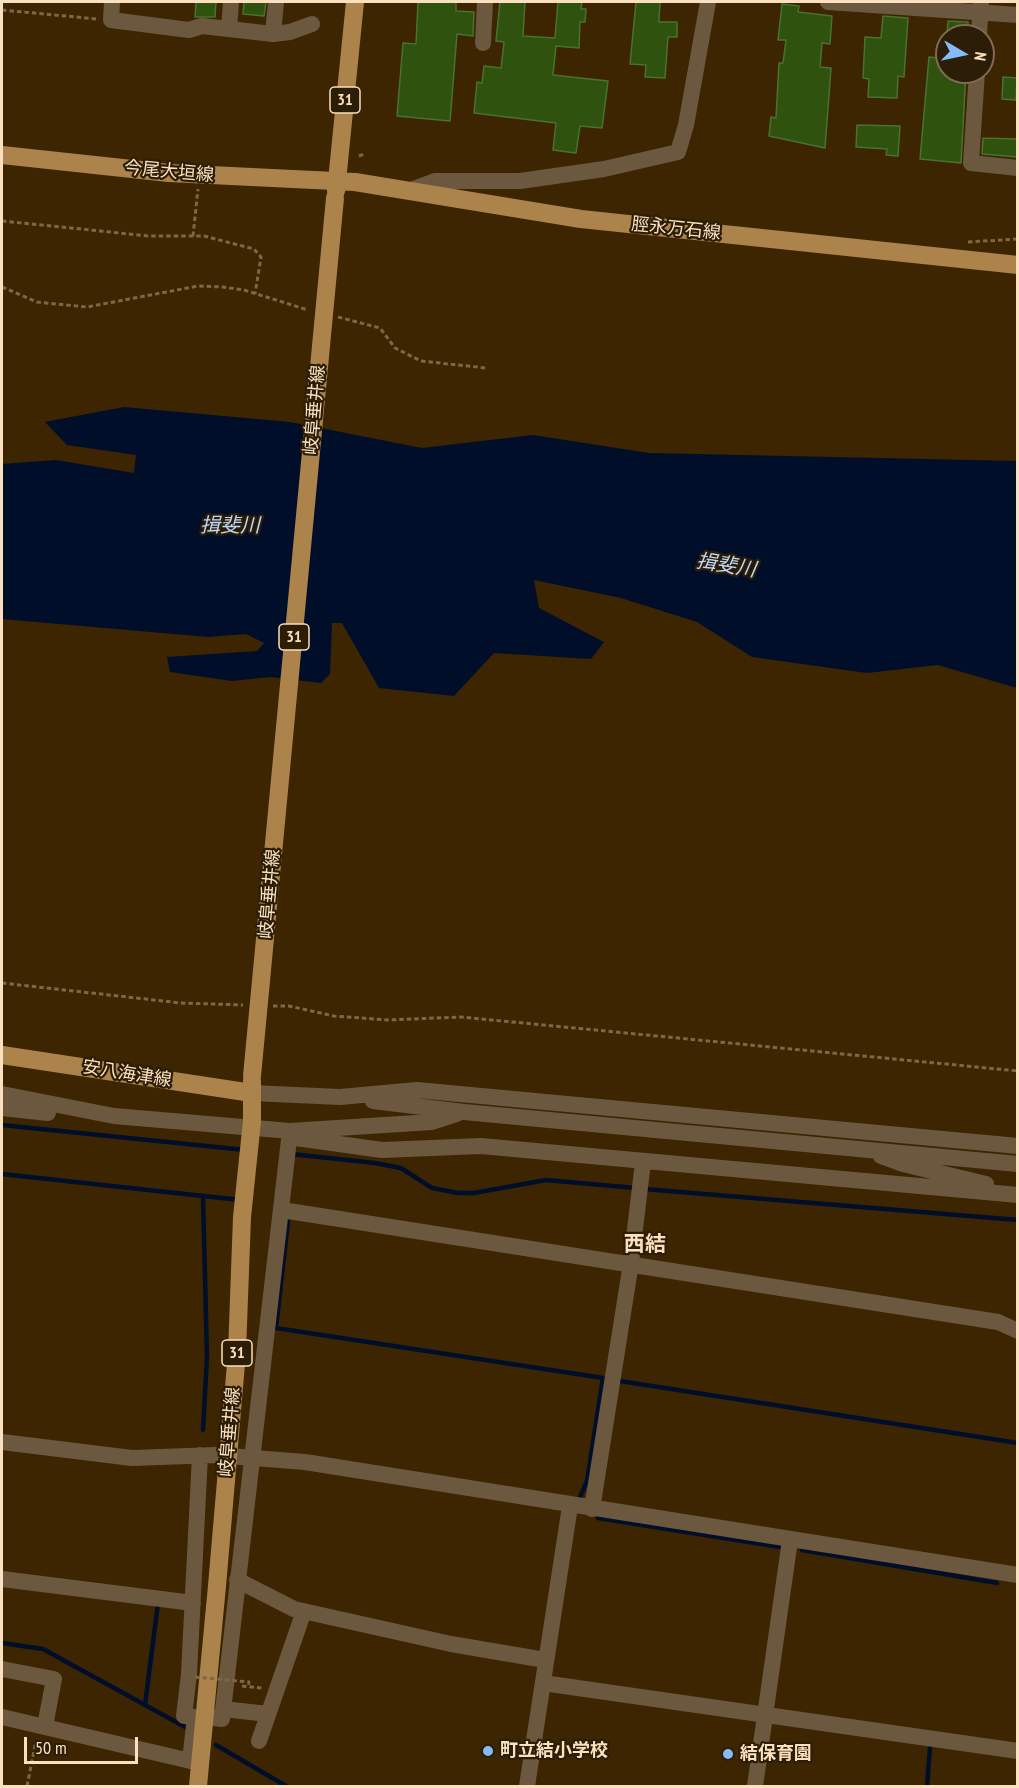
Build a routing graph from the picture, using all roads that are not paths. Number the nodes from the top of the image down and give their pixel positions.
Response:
1 (112, 2) edge
2 (231, 2) edge
3 (276, 2) edge
4 (355, 2) edge
5 (484, 2) edge
6 (708, 2) edge
7 (828, 2) edge
8 (981, 7) edge
9 (1017, 15) edge
10 (312, 24) dead end
11 (980, 24) edge
12 (229, 29) junction
13 (273, 34) junction
14 (483, 43) dead end
15 (976, 84) edge
16 (2, 155) edge
17 (1017, 168) edge
18 (336, 189) junction
19 (411, 190) junction
20 (1017, 265) edge
21 (2, 1056) edge
22 (252, 1084) junction
23 (2, 1094) edge
24 (340, 1097) junction
25 (2, 1108) edge
26 (464, 1112) junction
27 (114, 1116) junction
28 (290, 1131) junction
29 (1017, 1146) edge
30 (861, 1148) junction
31 (643, 1162) junction
32 (1017, 1164) edge
33 (1017, 1193) edge
34 (282, 1210) junction
35 (631, 1263) junction
36 (1017, 1331) edge
37 (2, 1442) edge
38 (200, 1455) junction
39 (253, 1457) junction
40 (570, 1506) junction
41 (592, 1509) junction
42 (790, 1540) junction
43 (1017, 1575) edge
44 (2, 1579) edge
45 (237, 1580) junction
46 (193, 1603) junction
47 (304, 1611) junction
48 (545, 1660) junction
49 (2, 1668) edge
50 (543, 1683) junction
51 (223, 1709) junction
52 (268, 1714) junction
53 (765, 1715) junction
54 (206, 1717) junction
55 (2, 1718) edge
56 (42, 1725) junction
57 (259, 1741) dead end
58 (1017, 1751) edge
59 (195, 1762) junction
60 (198, 1786) edge
61 (527, 1786) edge
62 (755, 1786) edge

1 - 12 street
2 - 12 street
3 - 13 street
4 - 18 main road, 岐阜垂井線 / 31
5 - 14 street
6 - 19 street
7 - 8 street
8 - 9 street
8 - 11 street
10 - 13 street
12 - 13 street
15 - 17 street
16 - 18 main road, 今尾大垣線
18 - 19 main road, 脛永万石線
18 - 22 main road, 岐阜垂井線 / 31, bridge
19 - 20 main road, 脛永万石線
21 - 22 main road, 安八海津線
22 - 24 street
22 - 54 main road, 岐阜垂井線 / 31, bridge
23 - 27 street
24 - 26 street
24 - 29 street
25 - 27 street
26 - 28 street
26 - 30 street
27 - 28 street
28 - 31 street
28 - 34 street
30 - 32 street
30 - 33 street
31 - 33 street
31 - 35 street
34 - 35 street
34 - 39 street
35 - 36 street
35 - 41 street
37 - 38 street
38 - 39 street
38 - 46 street
39 - 40 street
39 - 45 street
40 - 41 street
40 - 48 street
41 - 42 street
42 - 43 street
42 - 53 street
44 - 46 street
45 - 47 street
45 - 51 street
46 - 59 street
47 - 48 street
47 - 52 street
48 - 50 street
49 - 56 street
50 - 53 street
50 - 61 street
51 - 52 street
51 - 54 street
52 - 57 street
53 - 58 street
53 - 62 street
54 - 59 main road, 岐阜垂井線 / 31
55 - 56 street
56 - 59 street
59 - 60 main road, 岐阜垂井線 / 31

